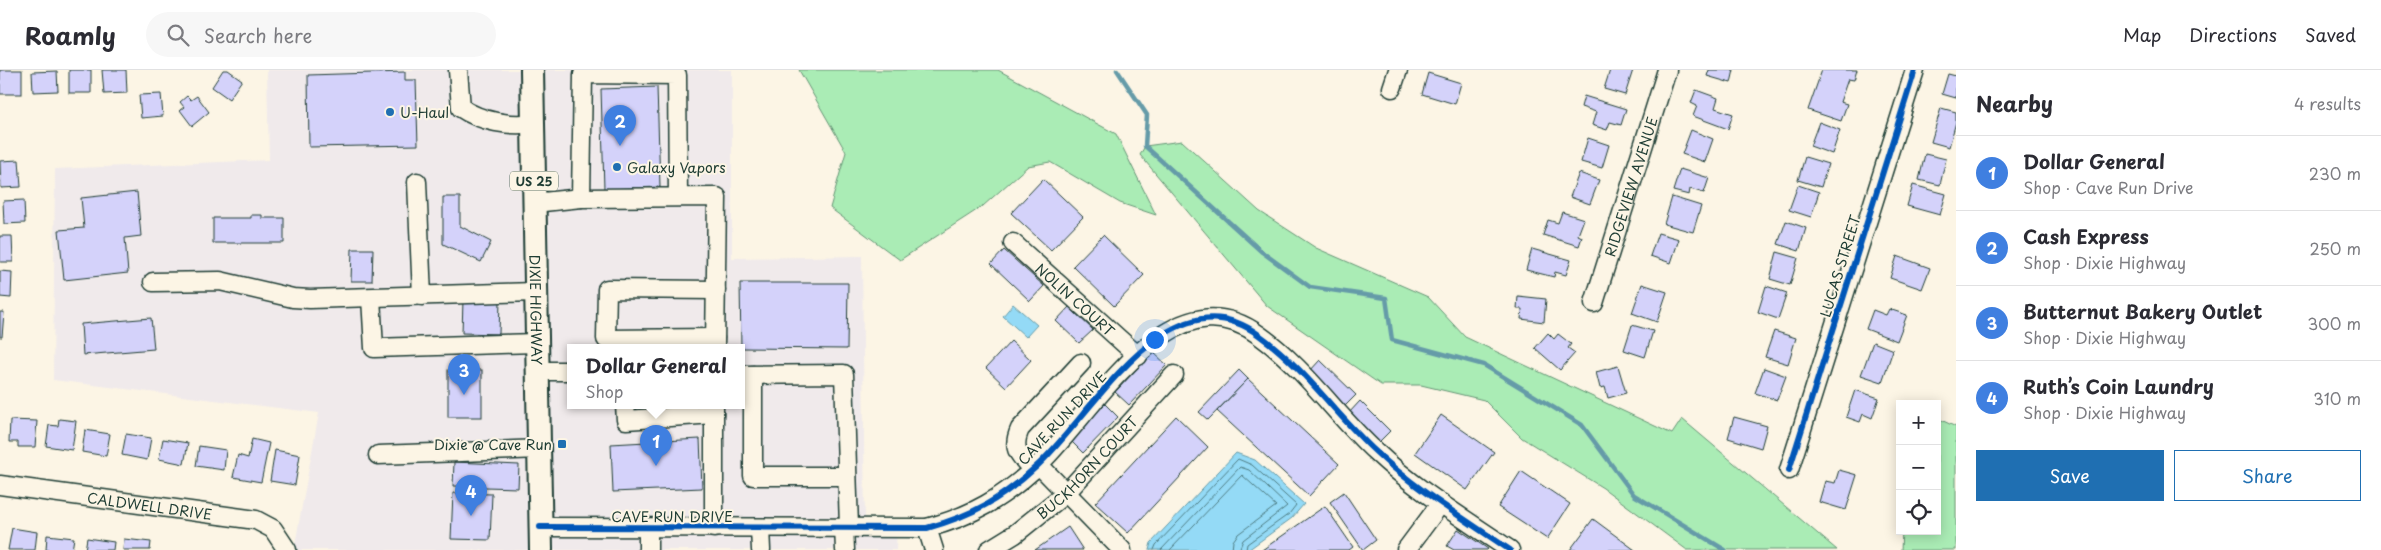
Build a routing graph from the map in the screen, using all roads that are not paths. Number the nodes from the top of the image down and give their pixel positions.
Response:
1 (458, 70) edge
2 (532, 70) edge
3 (1398, 70) edge
4 (1667, 70) edge
5 (1915, 70) edge
6 (1392, 88) dead end
7 (533, 123) junction
8 (417, 182) dead end
9 (678, 197) junction
10 (581, 198) junction
11 (534, 203) junction
12 (1013, 242) dead end
13 (153, 282) dead end
14 (716, 290) junction
15 (535, 292) junction
16 (422, 296) junction
17 (371, 298) junction
18 (1594, 303) dead end
19 (536, 343) junction
20 (715, 343) edge
21 (1138, 356) junction
22 (1081, 363) dead end
23 (567, 370) edge
24 (537, 371) junction
25 (747, 375) edge
26 (1174, 375) dead end
27 (625, 409) edge
28 (714, 410) edge
29 (540, 449) junction
30 (378, 456) dead end
31 (1036, 468) junction
32 (1789, 470) dead end
33 (847, 476) junction
34 (0, 485) edge
35 (1066, 493) junction
36 (1441, 503) junction
37 (540, 527) junction
38 (846, 527) junction
39 (648, 528) junction
40 (714, 528) junction
41 (760, 528) junction
42 (927, 528) junction
43 (287, 550) edge
44 (541, 550) edge
45 (648, 550) edge
46 (761, 550) edge
47 (844, 550) edge
48 (934, 550) edge
49 (989, 550) edge
50 (1122, 550) edge
51 (1406, 550) edge
52 (1510, 550) edge

1 - 7 street
2 - 7 main road, DIXIE HIGHWAY / US 25
3 - 6 street
4 - 18 street, RIDGEVIEW AVENUE
5 - 32 street, LUCAS STREET
7 - 11 main road, DIXIE HIGHWAY / US 25
8 - 16 street
9 - 10 street
9 - 10 street
9 - 14 street
10 - 11 street
11 - 15 main road, DIXIE HIGHWAY / US 25
12 - 21 street, NOLIN COURT
13 - 17 street
14 - 20 street
14 - 20 street
15 - 16 street
15 - 19 main road, DIXIE HIGHWAY / US 25
16 - 17 street
17 - 19 street
19 - 24 main road, DIXIE HIGHWAY / US 25
21 - 31 street, CAVE RUN DRIVE
21 - 36 street, CAVE RUN DRIVE
22 - 31 street
23 - 24 street
24 - 29 main road, DIXIE HIGHWAY / US 25
25 - 33 street
25 - 33 street
26 - 35 street, BUCKHORN COURT
27 - 28 street
28 - 40 street
29 - 30 street
29 - 37 main road, DIXIE HIGHWAY / US 25
31 - 35 street
31 - 42 street, CAVE RUN DRIVE
33 - 38 street
34 - 43 street, CALDWELL DRIVE
35 - 49 street, BUCKHORN COURT
35 - 50 street
36 - 51 street
36 - 52 street, CAVE RUN DRIVE
37 - 39 street, CAVE RUN DRIVE
37 - 44 main road, DIXIE HIGHWAY / US 25
38 - 41 street, CAVE RUN DRIVE
38 - 42 street, CAVE RUN DRIVE
38 - 47 street
39 - 40 street, CAVE RUN DRIVE
39 - 45 street
40 - 41 street, CAVE RUN DRIVE
41 - 46 street
42 - 48 street

